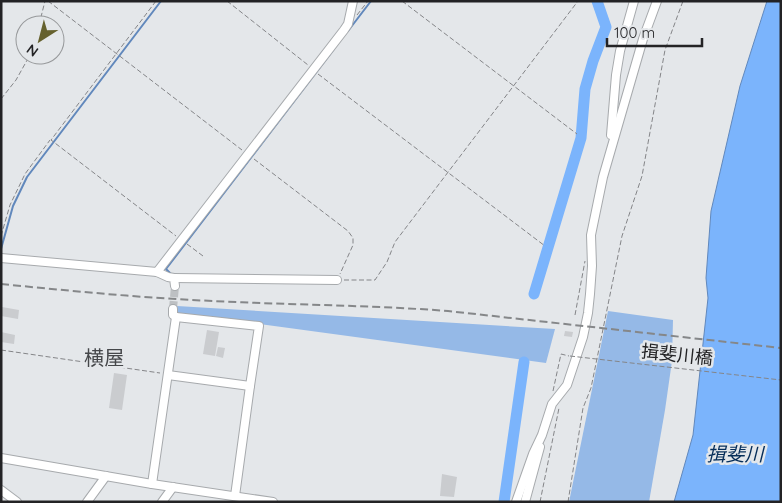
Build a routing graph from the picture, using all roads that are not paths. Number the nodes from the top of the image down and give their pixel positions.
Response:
1 (352, 1) edge
2 (634, 1) edge
3 (656, 1) edge
4 (610, 149) junction
5 (1, 258) edge
6 (157, 272) junction
7 (337, 280) road end
8 (168, 374) junction
9 (250, 386) junction
10 (542, 435) junction
11 (1, 458) edge
12 (106, 476) junction
13 (152, 484) junction
14 (173, 487) junction
15 (1, 490) edge
16 (235, 496) junction
17 (17, 502) edge
18 (87, 502) edge
19 (162, 502) edge
20 (273, 502) edge
21 (516, 502) edge
22 (525, 502) edge

1 - 6 street
2 - 4 street
3 - 4 street
4 - 10 street
5 - 6 street
6 - 7 street
8 - 9 street
8 - 9 street
8 - 13 street
9 - 16 street
10 - 21 street
10 - 22 street
11 - 12 street
12 - 13 street
12 - 18 street
13 - 14 street
14 - 16 street
14 - 19 street
15 - 17 street
16 - 20 street

